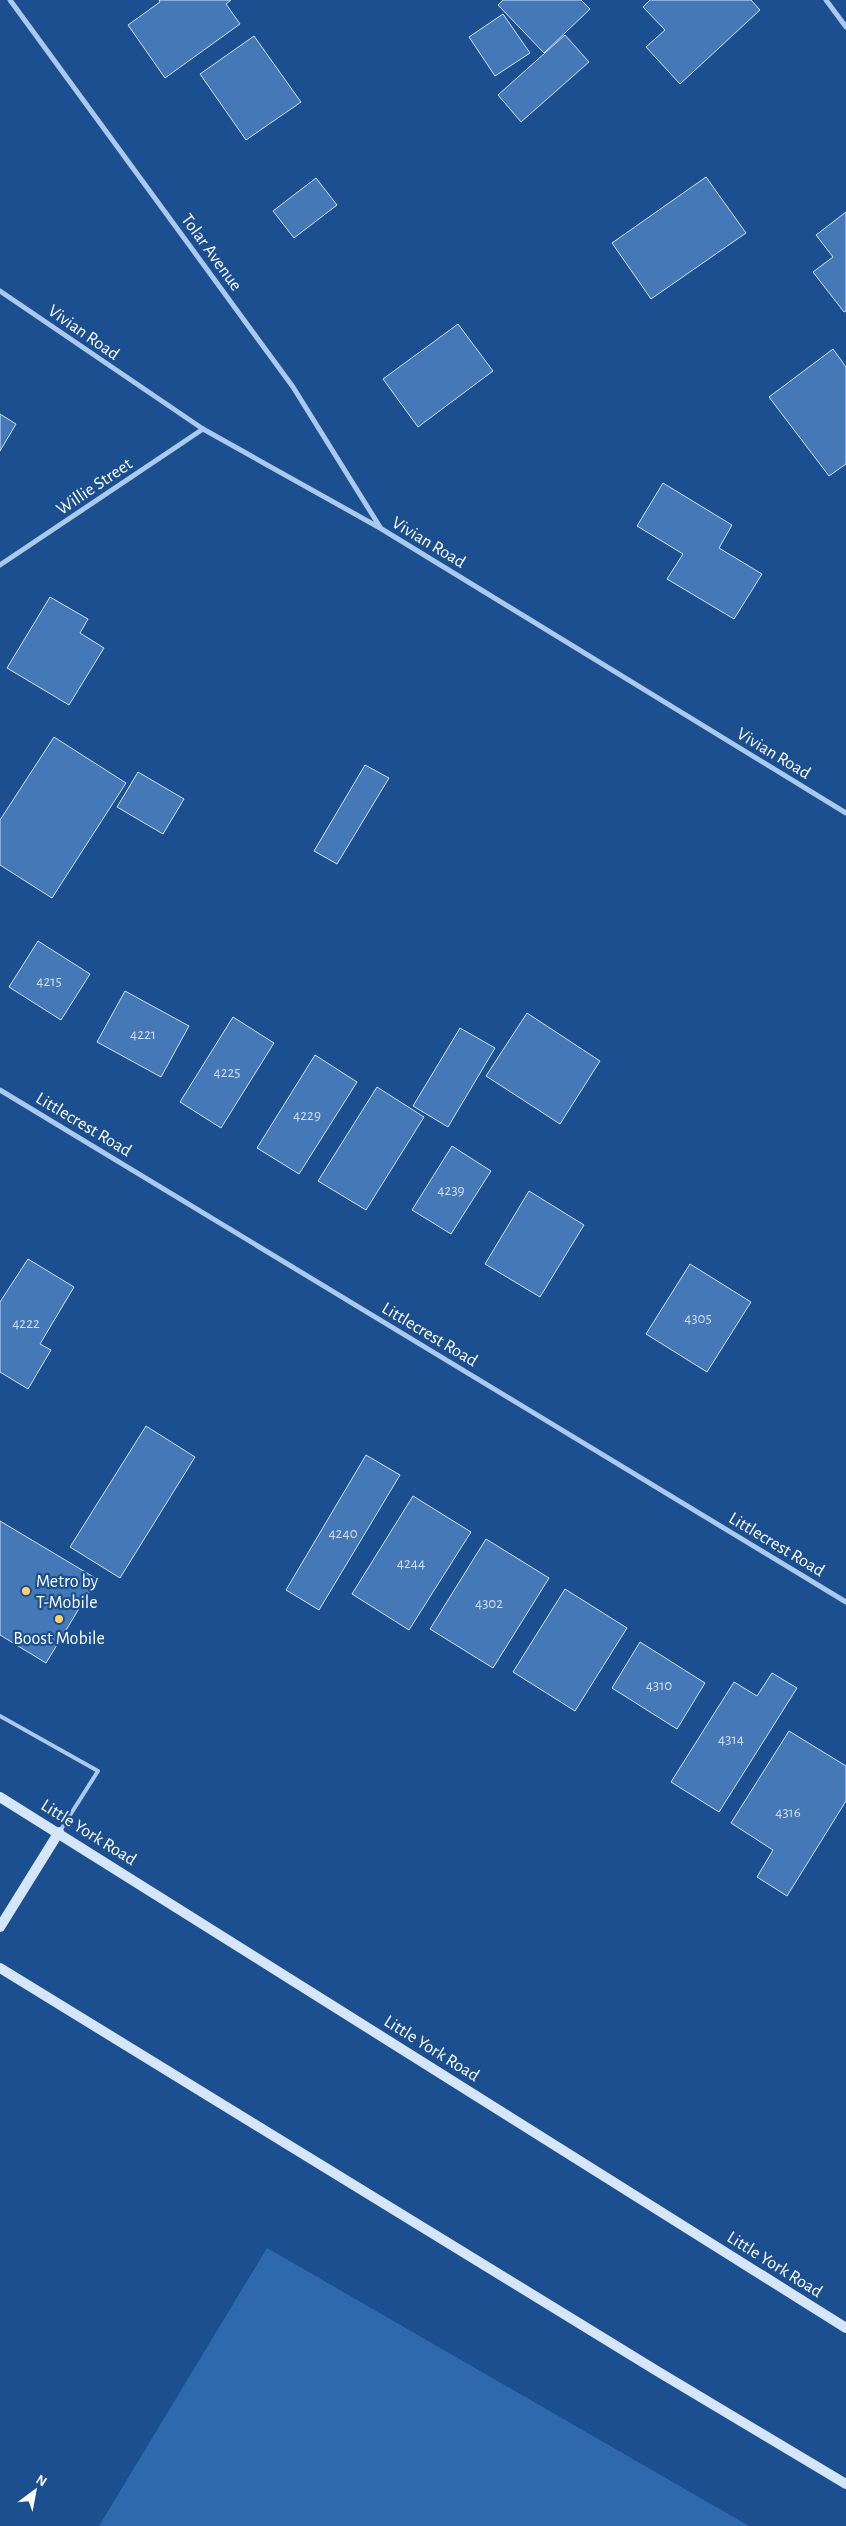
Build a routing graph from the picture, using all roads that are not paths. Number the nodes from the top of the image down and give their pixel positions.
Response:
1 (10, 0) edge
2 (826, 0) edge
3 (846, 27) edge
4 (0, 291) edge
5 (203, 429) junction
6 (380, 528) junction
7 (0, 565) edge
8 (846, 813) edge
9 (0, 1090) edge
10 (846, 1602) edge
11 (0, 1716) edge
12 (0, 1797) edge
13 (59, 1832) junction
14 (0, 1927) edge
15 (0, 1968) edge
16 (846, 2328) edge
17 (846, 2484) edge

1 - 6 street, Tolar Avenue
2 - 3 street
4 - 5 street, Vivian Road
5 - 6 street, Vivian Road
5 - 7 street, Willie Street
6 - 8 street, Vivian Road
9 - 10 street, Littlecrest Road
11 - 13 lane
12 - 13 main road, Little York Road
13 - 14 main road
13 - 16 main road, Little York Road
15 - 17 main road

